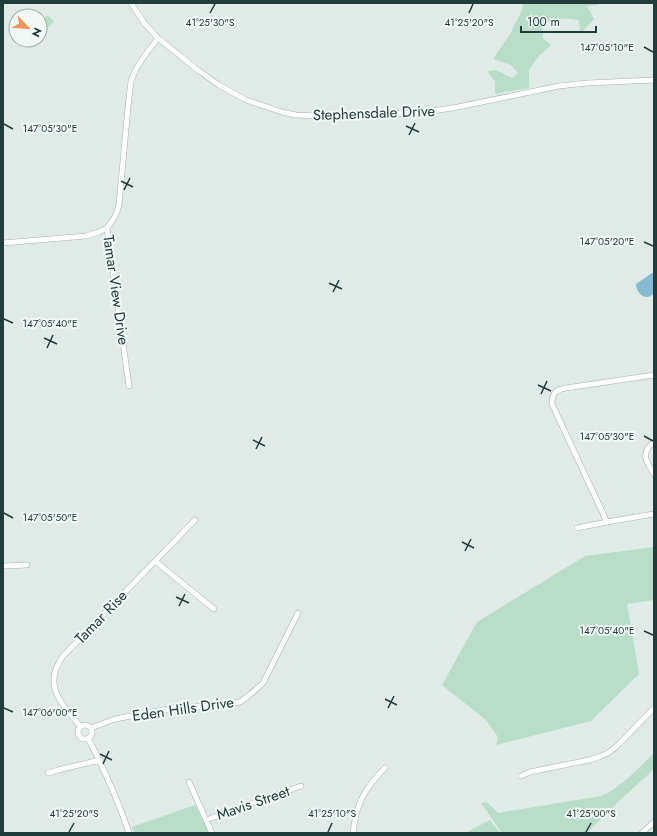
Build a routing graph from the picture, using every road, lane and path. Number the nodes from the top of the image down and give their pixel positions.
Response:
1 (131, 3) edge
2 (158, 38) junction
3 (654, 80) edge
4 (107, 228) junction
5 (3, 243) edge
6 (654, 375) edge
7 (129, 386) dead end
8 (654, 442) edge
9 (654, 474) edge
10 (654, 514) edge
11 (195, 520) dead end
12 (607, 522) junction
13 (577, 528) dead end
14 (155, 561) junction
15 (27, 565) dead end
16 (3, 566) edge
17 (214, 609) dead end
18 (298, 613) dead end
19 (654, 708) edge
20 (80, 726) junction
21 (91, 728) junction
22 (88, 738) junction
23 (100, 760) junction
24 (385, 768) dead end
25 (48, 773) dead end
26 (521, 776) dead end
27 (189, 782) dead end
28 (301, 786) dead end
29 (206, 820) junction
30 (654, 822) edge
31 (128, 833) edge
32 (212, 833) edge
33 (353, 833) edge
34 (642, 833) edge

1 - 2 street, Stephensdale Drive
2 - 3 street, Stephensdale Drive
2 - 4 street, Tamar View Drive
4 - 5 street
4 - 7 street, Tamar View Drive
6 - 12 street
8 - 9 street
10 - 12 street
11 - 14 street, Tamar Rise
12 - 13 street
14 - 17 street
14 - 20 street, Tamar Rise
15 - 16 street
18 - 21 street, Eden Hills Drive
19 - 26 street
20 - 21 street
20 - 22 street
21 - 22 street
22 - 23 street
23 - 25 street
23 - 31 street
24 - 33 street
27 - 29 street
28 - 29 street, Mavis Street
29 - 32 street
30 - 34 street

